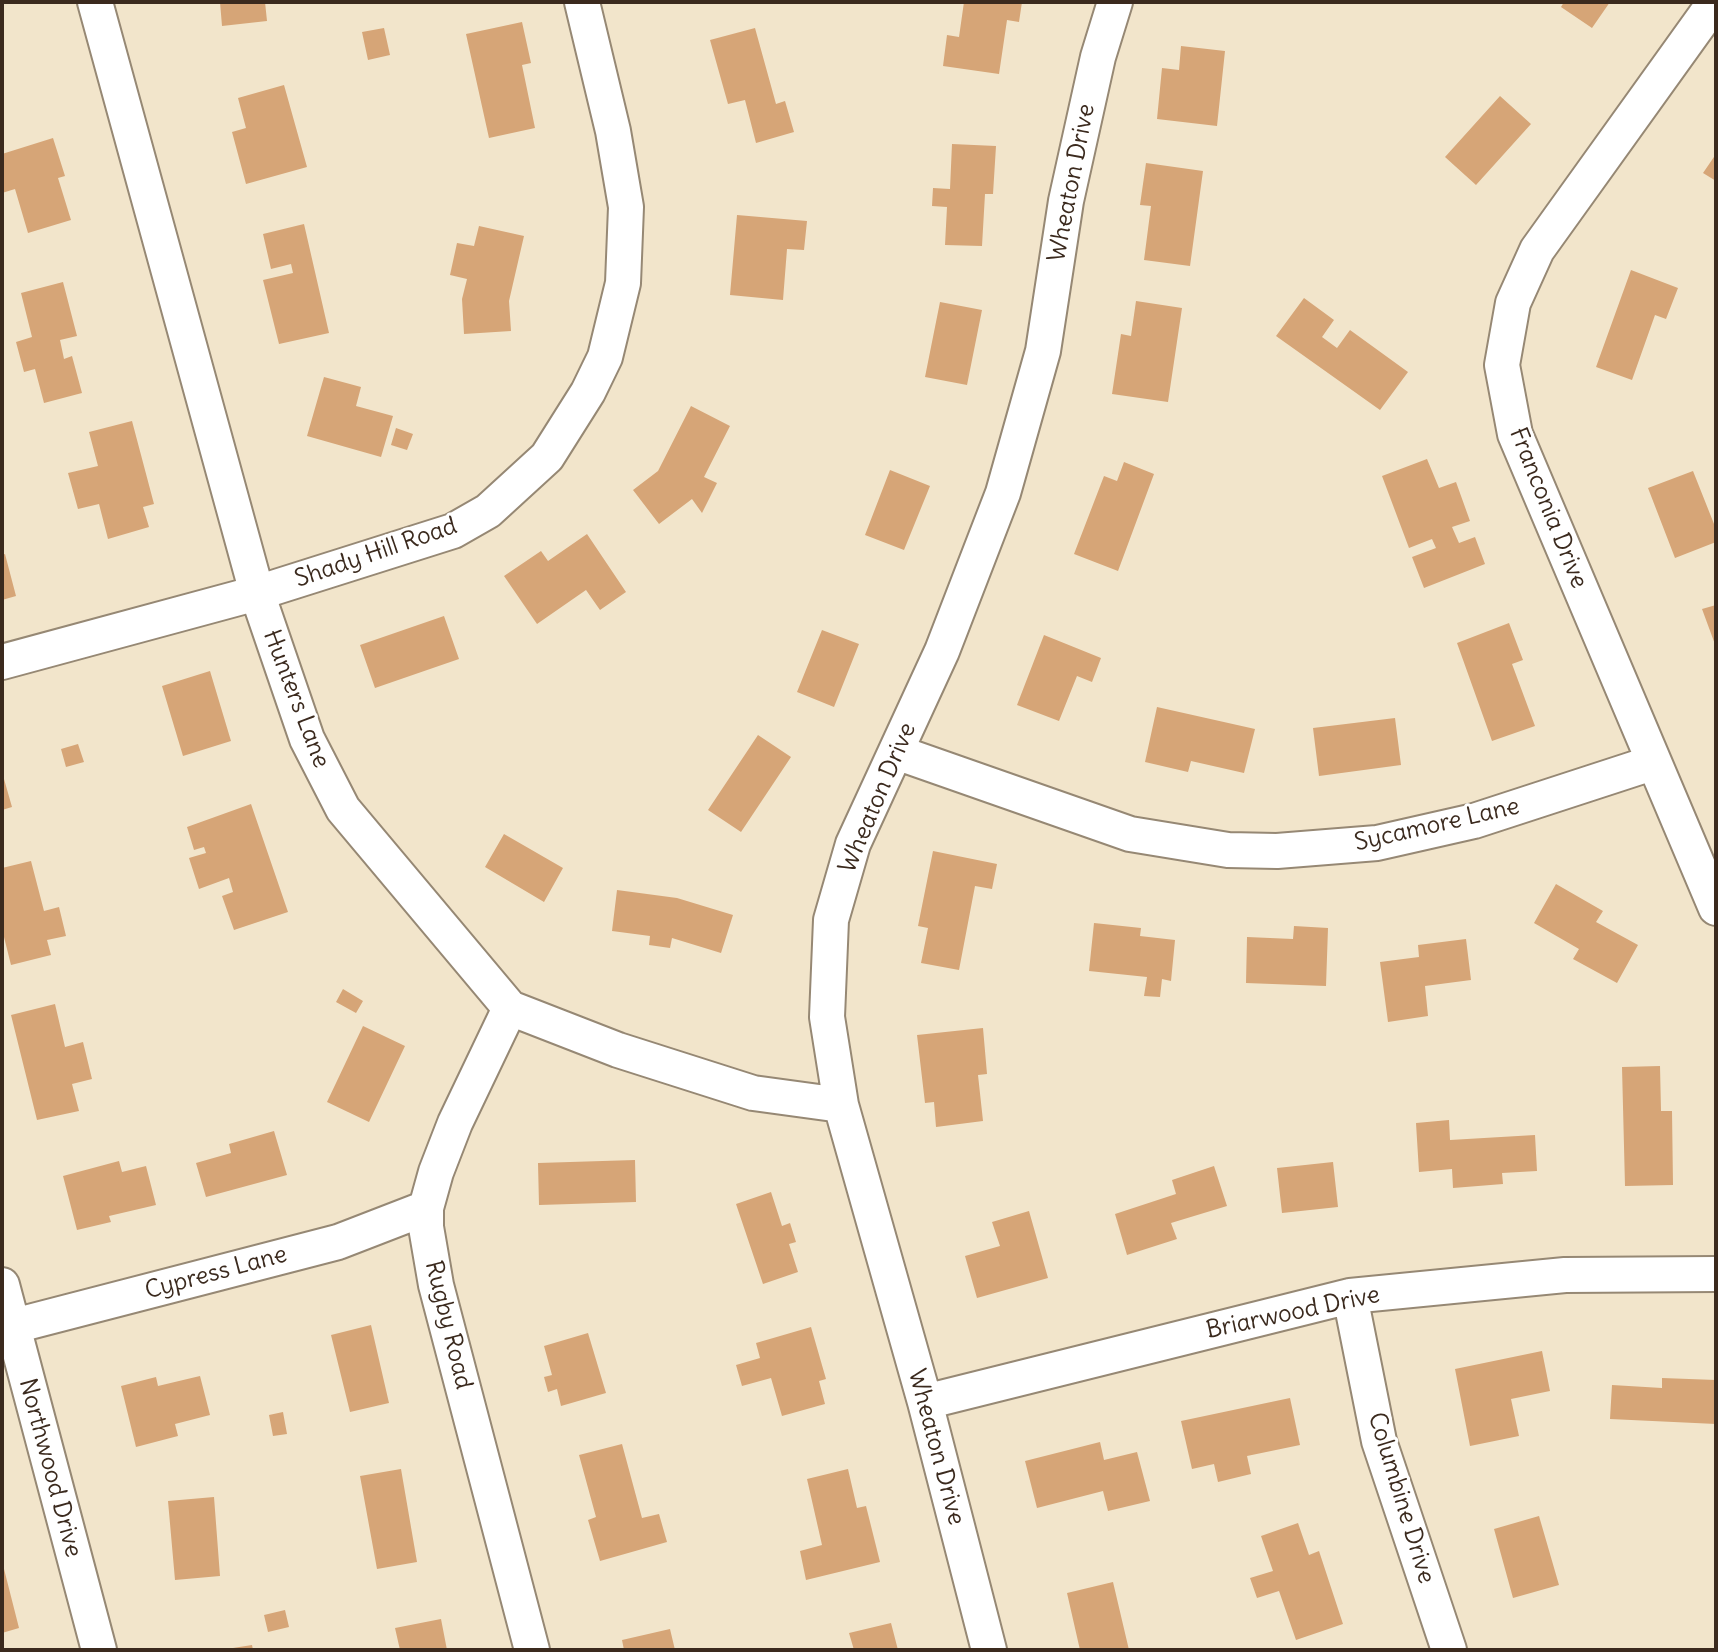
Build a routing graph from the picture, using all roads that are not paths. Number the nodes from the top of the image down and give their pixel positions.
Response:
1 (95, 2) edge
2 (582, 2) edge
3 (1115, 2) edge
4 (1715, 2) edge
5 (257, 593) junction
6 (2, 662) edge
7 (896, 752) junction
8 (1652, 763) junction
9 (1716, 908) edge
10 (510, 1008) junction
11 (841, 1105) junction
12 (426, 1208) junction
13 (1716, 1274) edge
14 (2, 1285) edge
15 (1350, 1296) junction
16 (7, 1328) edge
17 (925, 1402) junction
18 (99, 1650) edge
19 (532, 1650) edge
20 (989, 1650) edge
21 (1449, 1650) edge

1 - 5 street, Hunters Lane
2 - 5 street, Shady Hill Road
3 - 7 street, Wheaton Drive
4 - 8 street, Franconia Drive
5 - 6 street, Shady Hill Road
5 - 10 street, Hunters Lane
7 - 8 street, Sycamore Lane
7 - 11 street, Wheaton Drive
8 - 9 street, Franconia Drive
10 - 11 street, Hunters Lane
10 - 12 street, Rugby Road
11 - 17 street, Wheaton Drive
12 - 16 street, Cypress Lane
12 - 19 street, Rugby Road
13 - 15 street, Briarwood Drive
14 - 16 street, Northwood Drive
15 - 17 street, Briarwood Drive
15 - 21 street, Columbine Drive
16 - 18 street, Northwood Drive
17 - 20 street, Wheaton Drive

